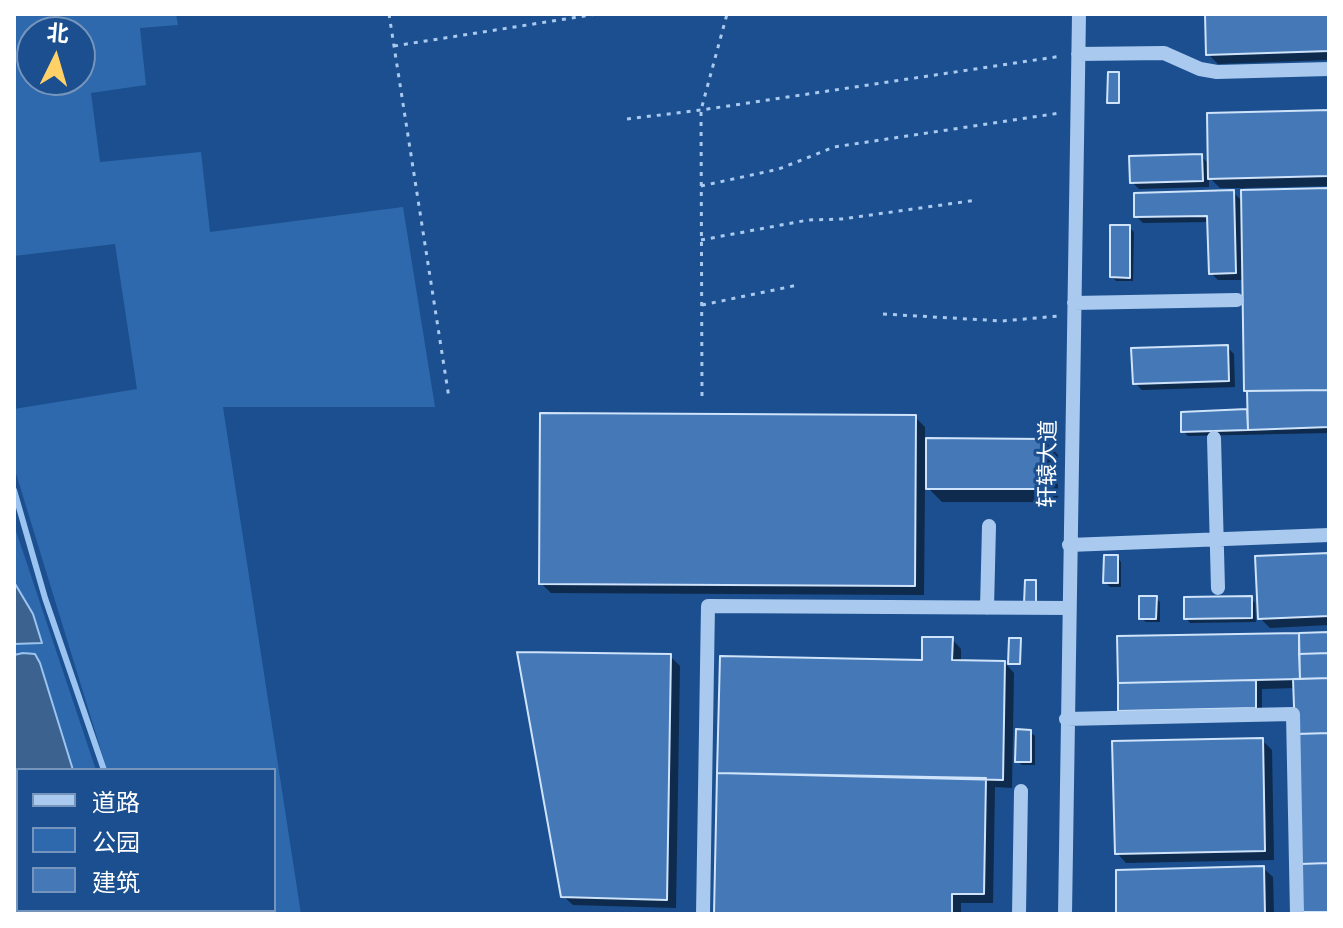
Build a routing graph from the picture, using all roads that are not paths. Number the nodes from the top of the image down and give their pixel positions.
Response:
1 (1079, 14) edge
2 (1078, 54) junction
3 (1329, 69) edge
4 (1237, 300) dead end
5 (1074, 309) junction
6 (1214, 438) dead end
7 (989, 526) dead end
8 (1329, 535) edge
9 (1217, 540) junction
10 (1069, 545) junction
11 (1218, 588) dead end
12 (987, 608) junction
13 (1068, 608) junction
14 (1066, 719) junction
15 (1021, 791) dead end
16 (703, 914) edge
17 (1019, 914) edge
18 (1065, 914) edge
19 (1297, 914) edge

1 - 2 street, 轩辕大道
2 - 3 street
2 - 5 street, 轩辕大道
4 - 5 street
5 - 10 street, 轩辕大道
6 - 9 street
7 - 12 street
8 - 9 street
9 - 10 street
9 - 11 street
10 - 13 street, 轩辕大道
12 - 13 street
12 - 16 street
13 - 14 street, 轩辕大道
14 - 18 street, 轩辕大道
14 - 19 street
15 - 17 street

